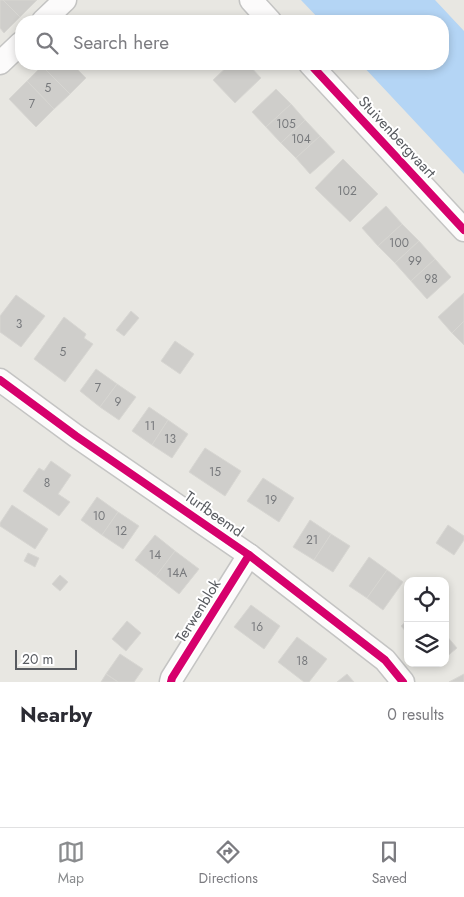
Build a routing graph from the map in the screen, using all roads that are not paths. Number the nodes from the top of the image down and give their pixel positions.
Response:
1 (65, 0) edge
2 (251, 0) edge
3 (50, 15) edge
4 (265, 15) edge
5 (15, 49) edge
6 (0, 64) edge
7 (316, 70) edge
8 (464, 230) edge
9 (0, 380) edge
10 (249, 555) junction
11 (171, 682) edge
12 (403, 682) edge

1 - 3 street
2 - 4 street
5 - 6 street
7 - 8 street, Stuivenbergvaart
9 - 10 street, Turfbeemd
10 - 11 street, Terwenblok
10 - 12 street, Turfbeemd

